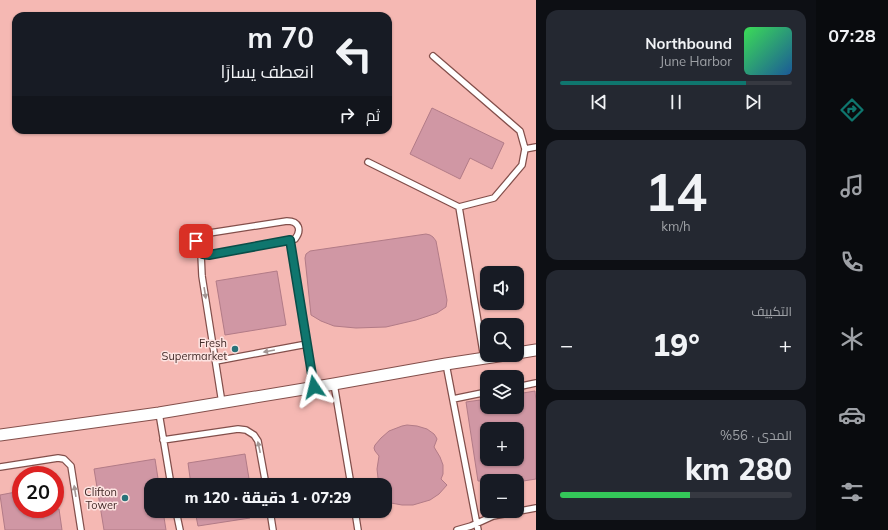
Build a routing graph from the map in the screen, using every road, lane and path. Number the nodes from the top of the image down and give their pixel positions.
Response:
1 (433, 56) dead end
2 (536, 147) edge
3 (525, 149) junction
4 (368, 162) dead end
5 (459, 207) junction
6 (290, 240) junction
7 (201, 254) junction
8 (480, 334) edge
9 (307, 344) junction
10 (536, 350) edge
11 (524, 352) edge
12 (480, 359) edge
13 (216, 361) junction
14 (446, 364) junction
15 (536, 383) edge
16 (334, 384) junction
17 (524, 386) edge
18 (314, 387) junction
19 (480, 393) edge
20 (453, 398) junction
21 (222, 402) junction
22 (159, 413) junction
23 (0, 435) edge
24 (163, 440) junction
25 (0, 467) edge
26 (170, 478) edge
27 (265, 478) edge
28 (350, 478) edge
29 (536, 508) edge
30 (177, 518) edge
31 (271, 518) edge
32 (356, 518) edge
33 (477, 527) edge
34 (81, 530) edge
35 (180, 530) edge
36 (273, 530) edge
37 (358, 530) edge
38 (457, 530) edge

1 - 3 lane
2 - 3 lane
3 - 5 lane
4 - 5 lane
5 - 8 lane
6 - 7 lane
6 - 7 lane
6 - 9 lane
7 -> 13 lane
9 -> 13 lane
9 - 18 lane
10 - 11 street
12 - 14 street
13 - 21 lane
14 - 16 street
14 - 20 lane
15 - 17 lane
16 - 18 street
16 - 28 lane
18 - 21 street
19 - 20 lane
20 - 33 lane
21 - 22 street
22 - 23 street
22 - 24 lane
24 - 26 lane
27 -> 24 lane
34 -> 25 lane
29 - 33 lane
30 - 35 lane
31 - 36 lane
32 - 37 lane
33 - 38 lane

